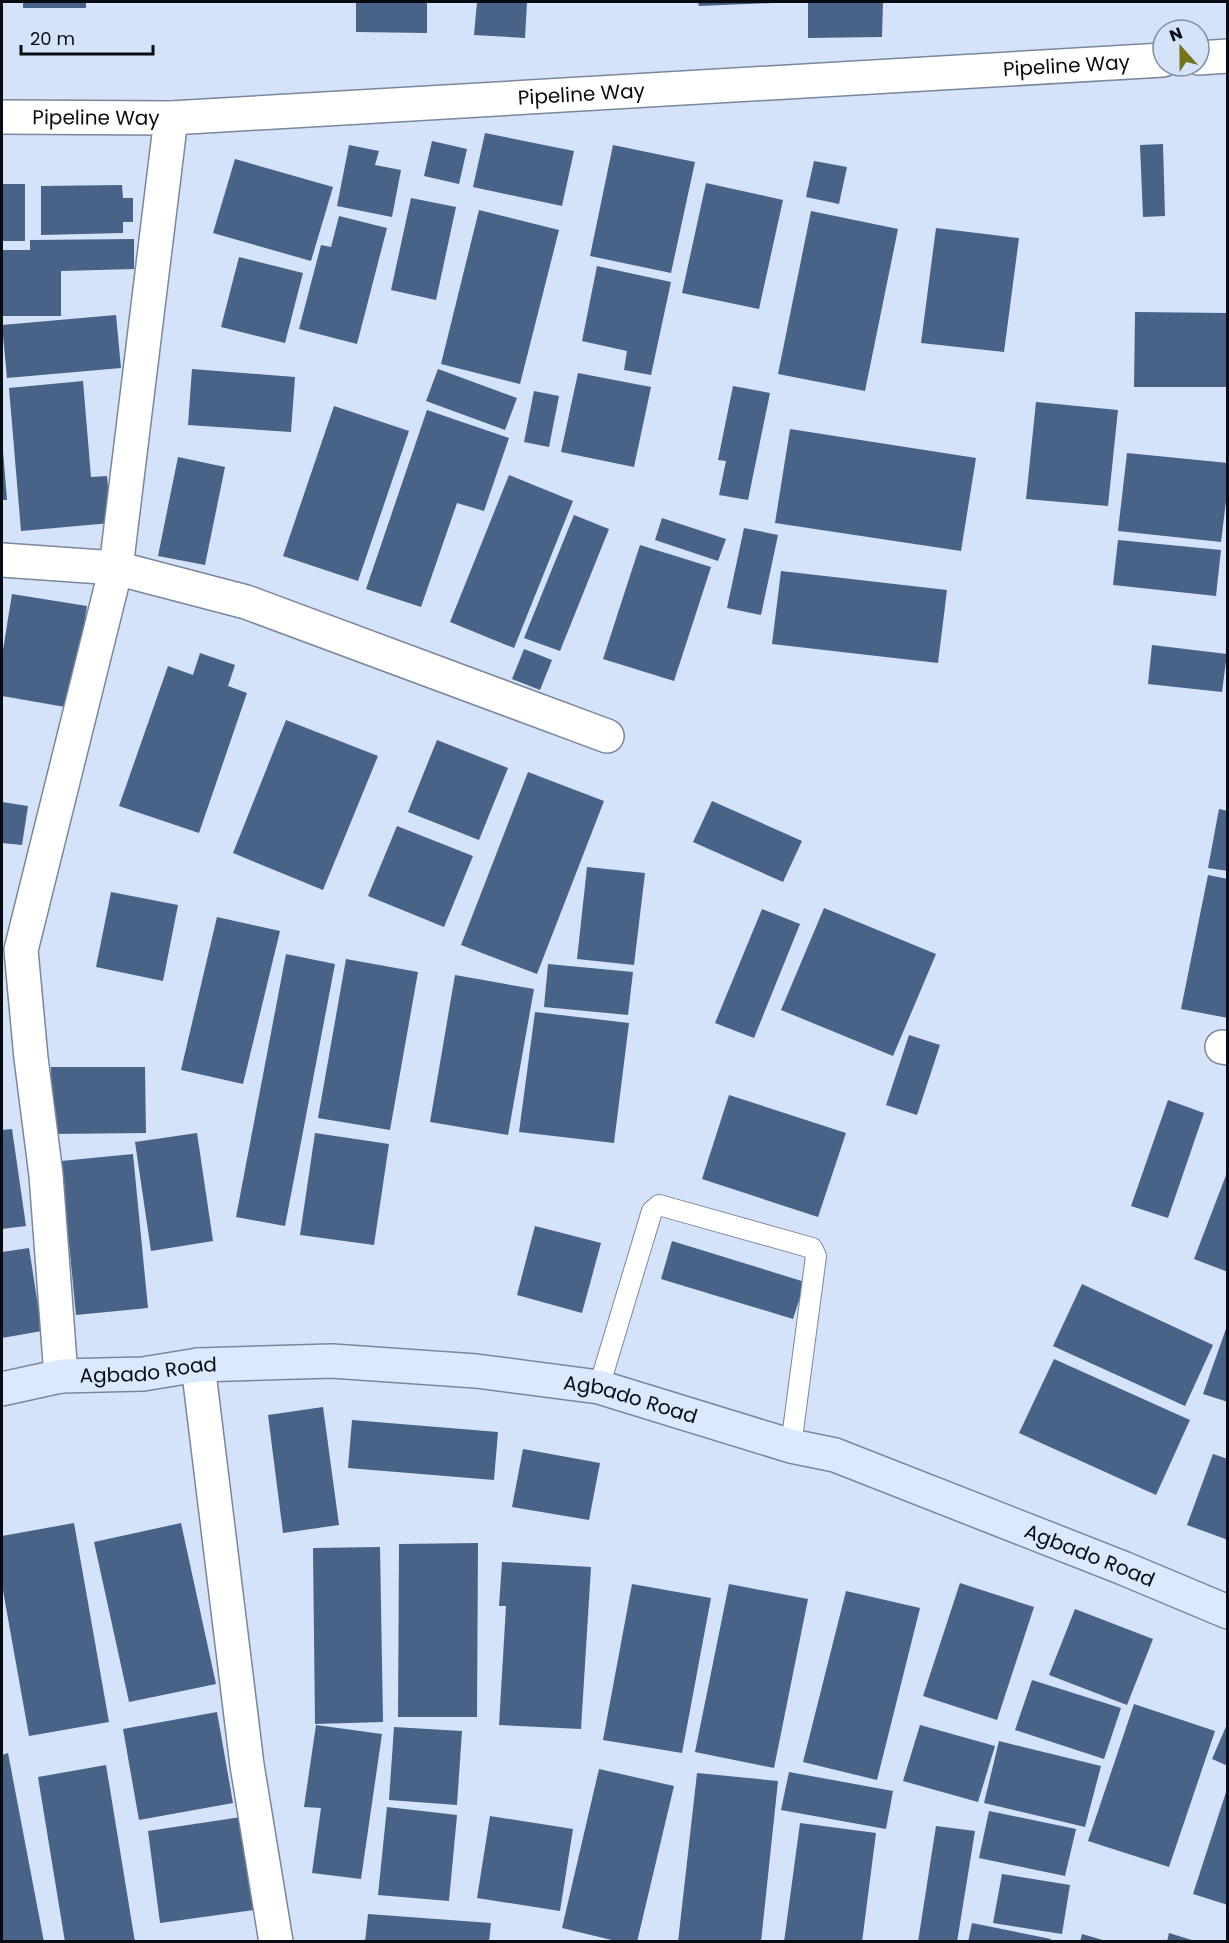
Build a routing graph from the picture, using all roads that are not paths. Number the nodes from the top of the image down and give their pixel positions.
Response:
1 (1227, 56) edge
2 (1211, 57) edge
3 (1151, 61) edge
4 (2, 117) edge
5 (171, 118) junction
6 (2, 560) edge
7 (116, 568) junction
8 (607, 736) dead end
9 (11, 950) edge
10 (198, 1365) junction
11 (61, 1376) junction
12 (599, 1387) junction
13 (2, 1389) edge
14 (791, 1446) junction
15 (1227, 1612) edge
16 (276, 1941) edge

1 - 2 street
3 - 5 street, Pipeline Way
4 - 5 street, Pipeline Way
5 - 7 street
6 - 7 street
7 - 8 street
7 - 9 street
9 - 11 street
10 - 11 main road, Agbado Road
10 - 12 main road, Agbado Road
10 - 16 street
11 - 13 main road, Agbado Road
12 - 14 main road, Agbado Road
12 - 14 lane
14 - 15 main road, Agbado Road

